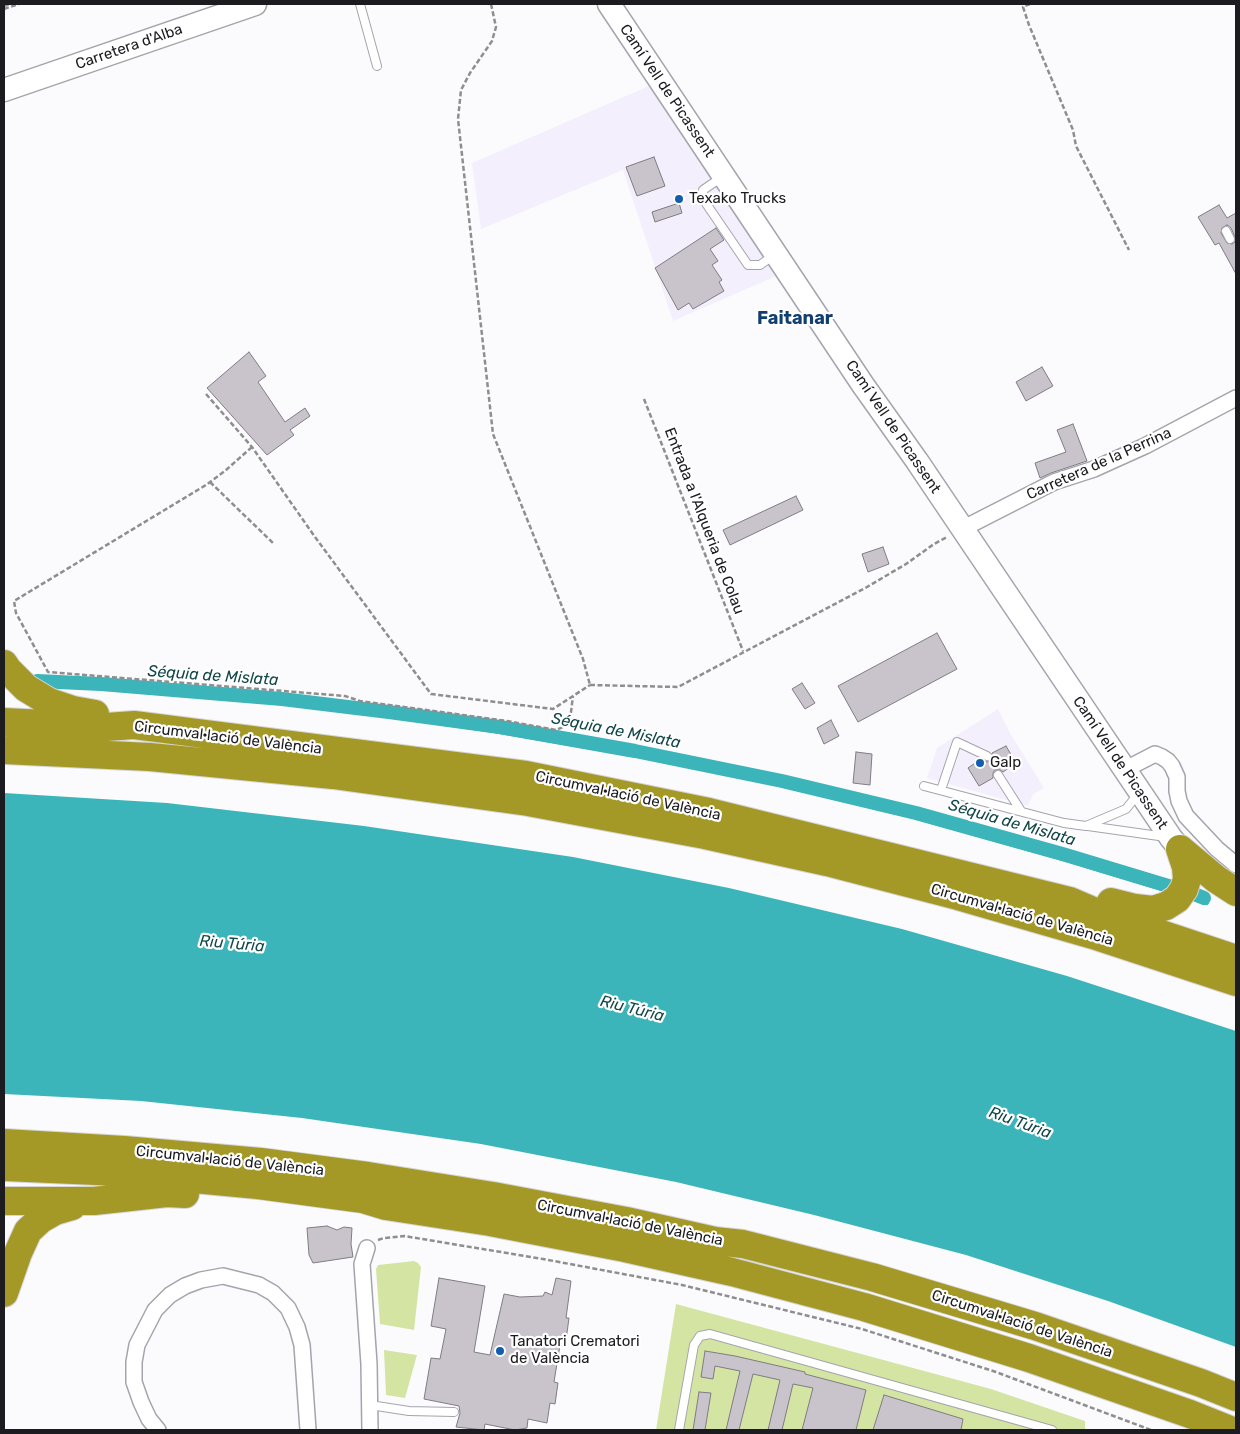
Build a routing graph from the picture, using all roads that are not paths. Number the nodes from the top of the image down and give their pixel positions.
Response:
1 (255, 4) edge
2 (360, 4) edge
3 (609, 4) edge
4 (377, 66) dead end
5 (4, 90) edge
6 (724, 176) junction
7 (1226, 231) dead end
8 (1230, 240) dead end
9 (776, 254) junction
10 (1236, 398) edge
11 (962, 529) junction
12 (4, 664) edge
13 (4, 722) edge
14 (134, 725) junction
15 (4, 750) edge
16 (987, 756) dead end
17 (1124, 770) junction
18 (998, 775) dead end
19 (924, 786) dead end
20 (941, 790) junction
21 (1140, 792) junction
22 (1022, 811) junction
23 (1086, 826) junction
24 (1175, 843) junction
25 (1236, 865) edge
26 (1236, 892) edge
27 (1070, 901) junction
28 (1236, 959) edge
29 (1236, 982) edge
30 (4, 1143) edge
31 (4, 1167) edge
32 (4, 1201) edge
33 (94, 1201) junction
34 (386, 1206) junction
35 (715, 1240) junction
36 (367, 1248) road end
37 (4, 1293) edge
38 (1236, 1397) edge
39 (454, 1412) dead end
40 (371, 1421) edge
41 (1236, 1421) edge
42 (158, 1430) edge
43 (308, 1430) edge
44 (679, 1430) edge
45 (1052, 1430) edge
46 (1230, 1430) edge

1 - 5 street, Carretera d'Alba
2 - 4 lane
3 - 6 street, Camí Vell de Picassent
6 - 9 street, Camí Vell de Picassent
6 - 9 lane
7 - 8 lane
9 - 11 street, Camí Vell de Picassent
10 - 11 street, Carretera de la Perrina
11 - 17 street, Camí Vell de Picassent
12 - 14 highway
13 - 14 highway, Circumval·lació de València
14 - 27 highway, Circumval·lació de València
15 - 29 highway, Circumval·lació de València
16 - 20 lane
17 - 21 street, Camí Vell de Picassent
17 - 25 street
18 - 22 lane
19 - 20 lane
20 - 22 lane
21 - 23 lane
21 - 24 street, Camí Vell de Picassent
22 - 23 lane
23 - 24 lane
24 - 26 highway
24 - 27 highway
27 - 28 highway, Circumval·lació de València
30 - 35 highway, Circumval·lació de València
31 - 34 highway, Circumval·lació de València
32 - 33 highway
33 - 34 highway
33 - 37 highway
34 - 46 highway, Circumval·lació de València
35 - 38 highway, Circumval·lació de València
35 - 41 highway
36 - 40 street
39 - 40 lane
42 - 43 street
44 - 45 lane

